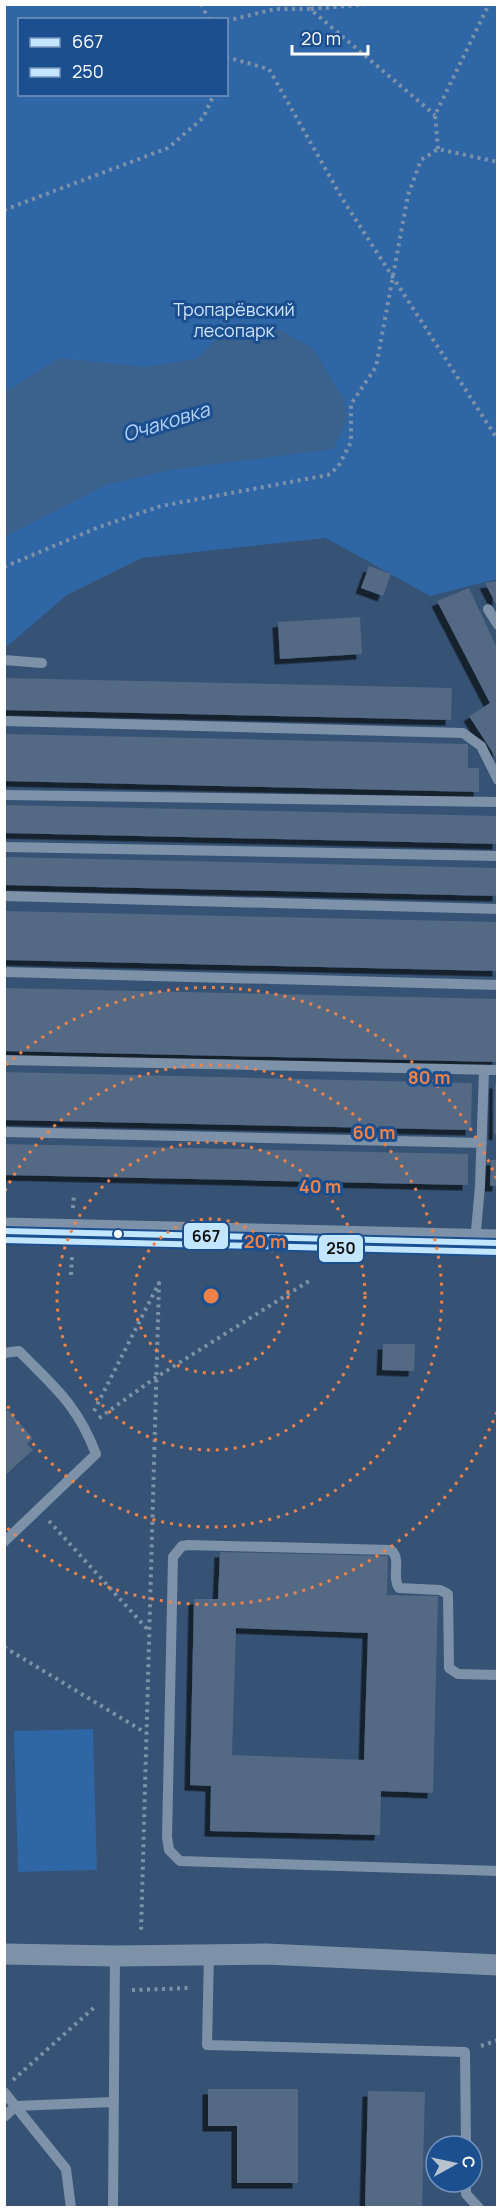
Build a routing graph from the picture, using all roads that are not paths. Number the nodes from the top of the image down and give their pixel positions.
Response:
1 (488, 609) dead end
2 (498, 625) edge
3 (4, 660) edge
4 (42, 663) dead end
5 (4, 721) edge
6 (498, 780) edge
7 (4, 795) edge
8 (498, 802) edge
9 (4, 847) edge
10 (498, 856) edge
11 (4, 896) edge
12 (498, 909) edge
13 (4, 972) edge
14 (498, 985) edge
15 (4, 1060) edge
16 (484, 1070) junction
17 (498, 1070) edge
18 (4, 1132) edge
19 (482, 1143) junction
20 (4, 1231) edge
21 (486, 1242) edge
22 (4, 1353) edge
23 (4, 1542) edge
24 (498, 1675) edge
25 (498, 1871) edge
26 (4, 1954) edge
27 (209, 1954) junction
28 (119, 1956) junction
29 (498, 1965) edge
30 (4, 2092) edge
31 (113, 2102) junction
32 (16, 2106) junction
33 (4, 2117) edge
34 (466, 2134) edge
35 (466, 2194) edge
36 (71, 2208) edge
37 (113, 2208) edge
38 (479, 2208) edge

1 - 2 lane
3 - 4 lane
5 - 6 lane
7 - 8 lane
9 - 10 lane
11 - 12 lane
13 - 14 lane
15 - 16 lane
16 - 17 lane
16 - 19 lane
18 - 19 lane
19 - 21 lane
20 - 21 street
22 - 23 lane
24 - 25 lane
26 - 28 street
27 - 28 street
27 - 29 street
27 - 34 lane
28 - 31 lane
30 - 32 lane
31 - 32 lane
31 - 37 lane
32 - 33 lane
32 - 36 lane
35 - 38 lane

